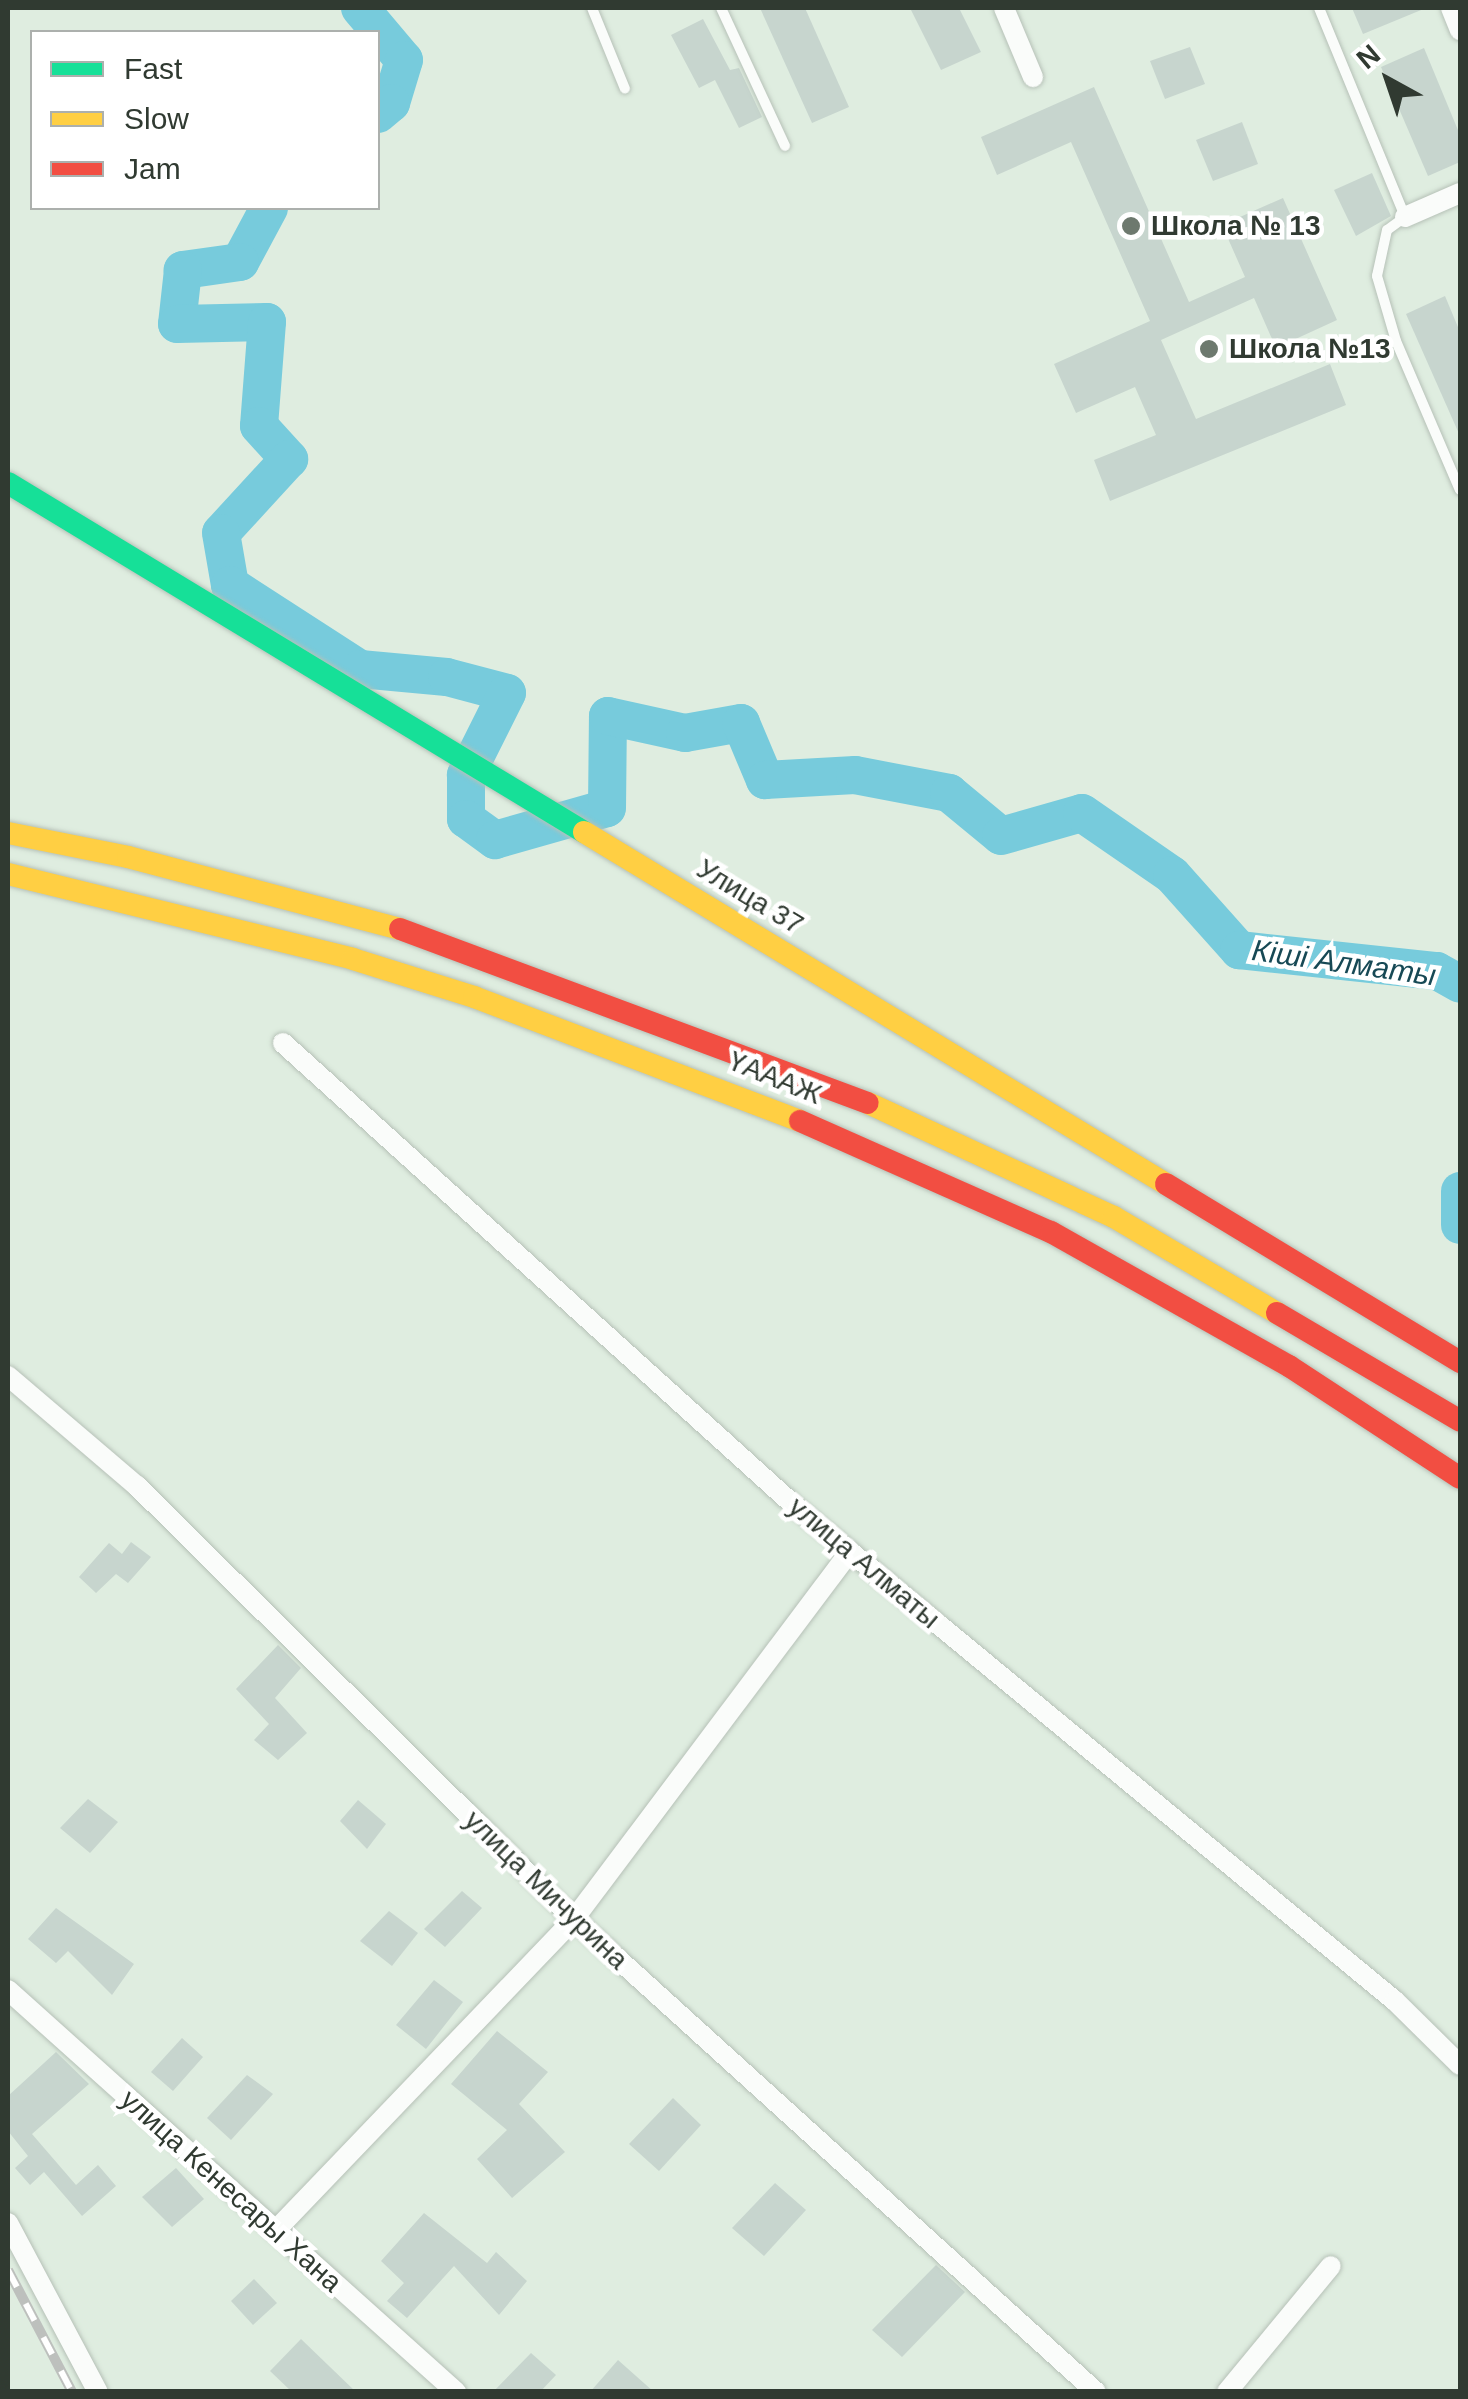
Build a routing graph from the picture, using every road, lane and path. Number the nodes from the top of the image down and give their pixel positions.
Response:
1 (592, 8) edge
2 (720, 8) edge
3 (1004, 8) edge
4 (1319, 8) edge
5 (1450, 8) edge
6 (1460, 30) edge
7 (1033, 77) dead end
8 (625, 89) dead end
9 (785, 146) dead end
10 (1460, 193) edge
11 (1405, 217) junction
12 (8, 484) edge
13 (1460, 490) edge
14 (8, 834) edge
15 (8, 874) edge
16 (283, 1043) dead end
17 (1460, 1362) edge
18 (8, 1376) edge
19 (1460, 1420) edge
20 (1460, 1478) edge
21 (850, 1551) junction
22 (574, 1919) junction
23 (8, 1990) edge
24 (1460, 2065) edge
25 (8, 2224) edge
26 (275, 2231) junction
27 (1332, 2266) dead end
28 (98, 2392) edge
29 (456, 2392) edge
30 (1096, 2392) edge
31 (1226, 2392) edge

1 - 8 lane
2 - 9 lane
3 - 7 street
4 - 11 lane
5 - 6 street
10 - 11 street
11 - 13 lane
12 - 17 main road, Улица 37
14 - 19 main road, ҮАААЖ
15 - 20 main road, ҮАААЖ
16 - 21 street, улица Алматы
18 - 22 street, улица Мичурина
21 - 22 street
21 - 24 street, улица Алматы
22 - 26 street
22 - 30 street, улица Мичурина
23 - 26 street, улица Кенесары Хана
25 - 28 street
26 - 29 street, улица Кенесары Хана
27 - 31 street

